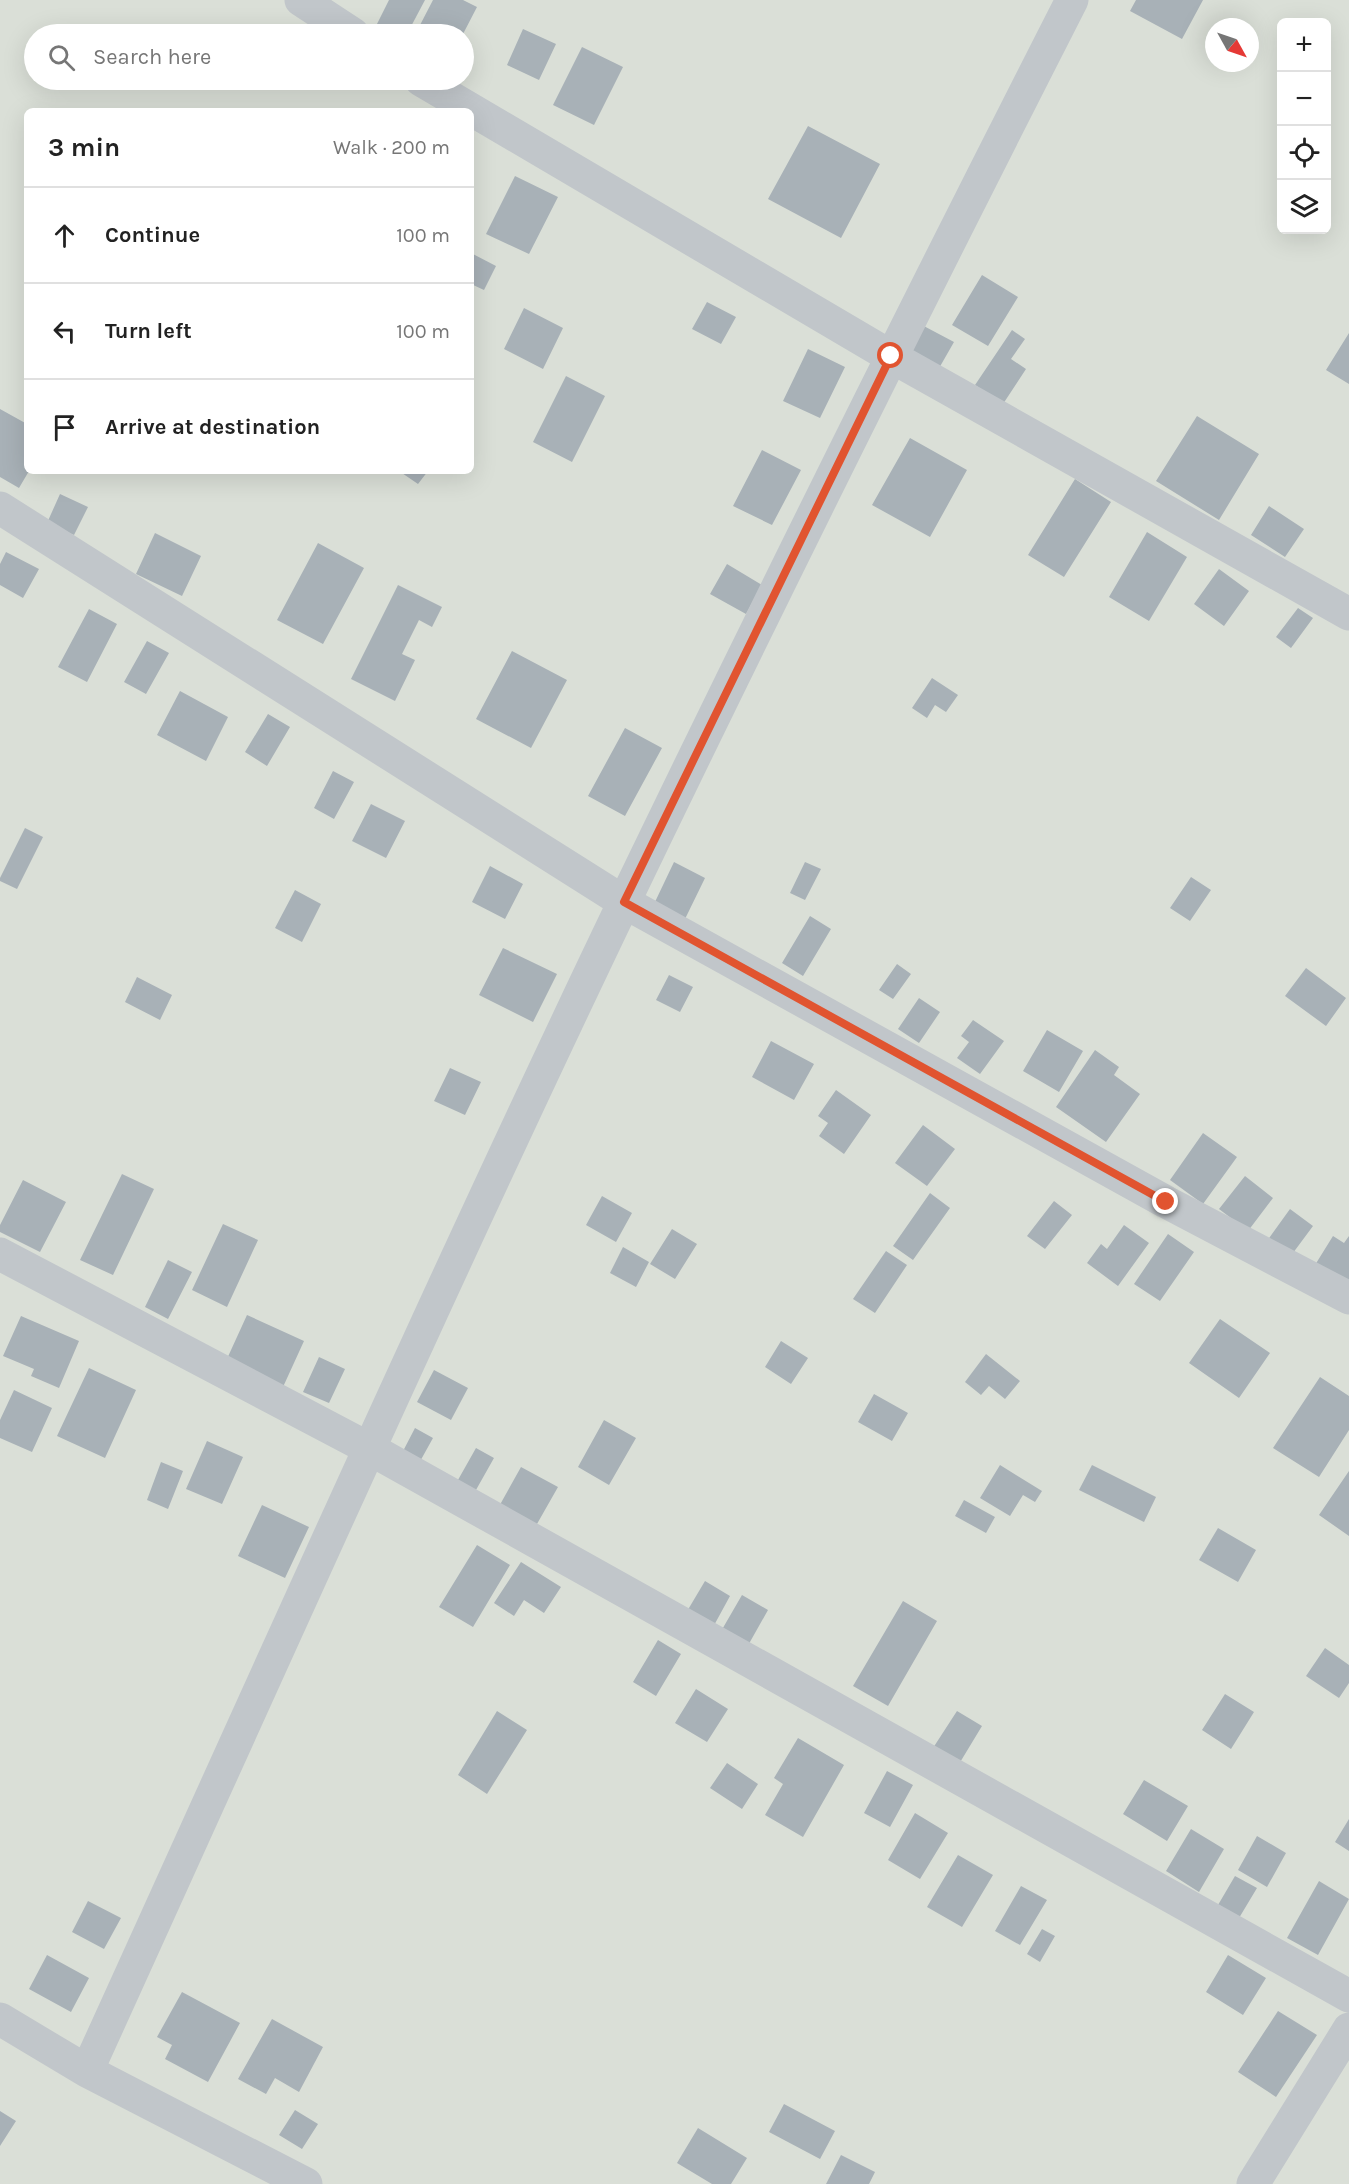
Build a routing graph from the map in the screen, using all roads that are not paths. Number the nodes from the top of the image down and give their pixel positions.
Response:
1 (301, 0) edge
2 (1072, 0) edge
3 (338, 24) edge
4 (438, 90) edge
5 (469, 108) edge
6 (474, 111) edge
7 (891, 356) junction
8 (0, 508) edge
9 (1349, 614) edge
10 (624, 902) junction
11 (0, 1254) edge
12 (1349, 1298) edge
13 (370, 1449) junction
14 (1349, 1996) edge
15 (0, 2019) edge
16 (1349, 2029) edge
17 (87, 2071) junction
18 (306, 2184) edge
19 (1253, 2184) edge

1 - 3 lane
2 - 7 lane
4 - 5 lane
6 - 7 lane
7 - 9 lane
7 - 10 lane
8 - 10 lane
10 - 12 lane
10 - 13 lane
11 - 13 lane
13 - 14 lane
13 - 17 lane
15 - 17 lane
16 - 19 lane
17 - 18 lane

